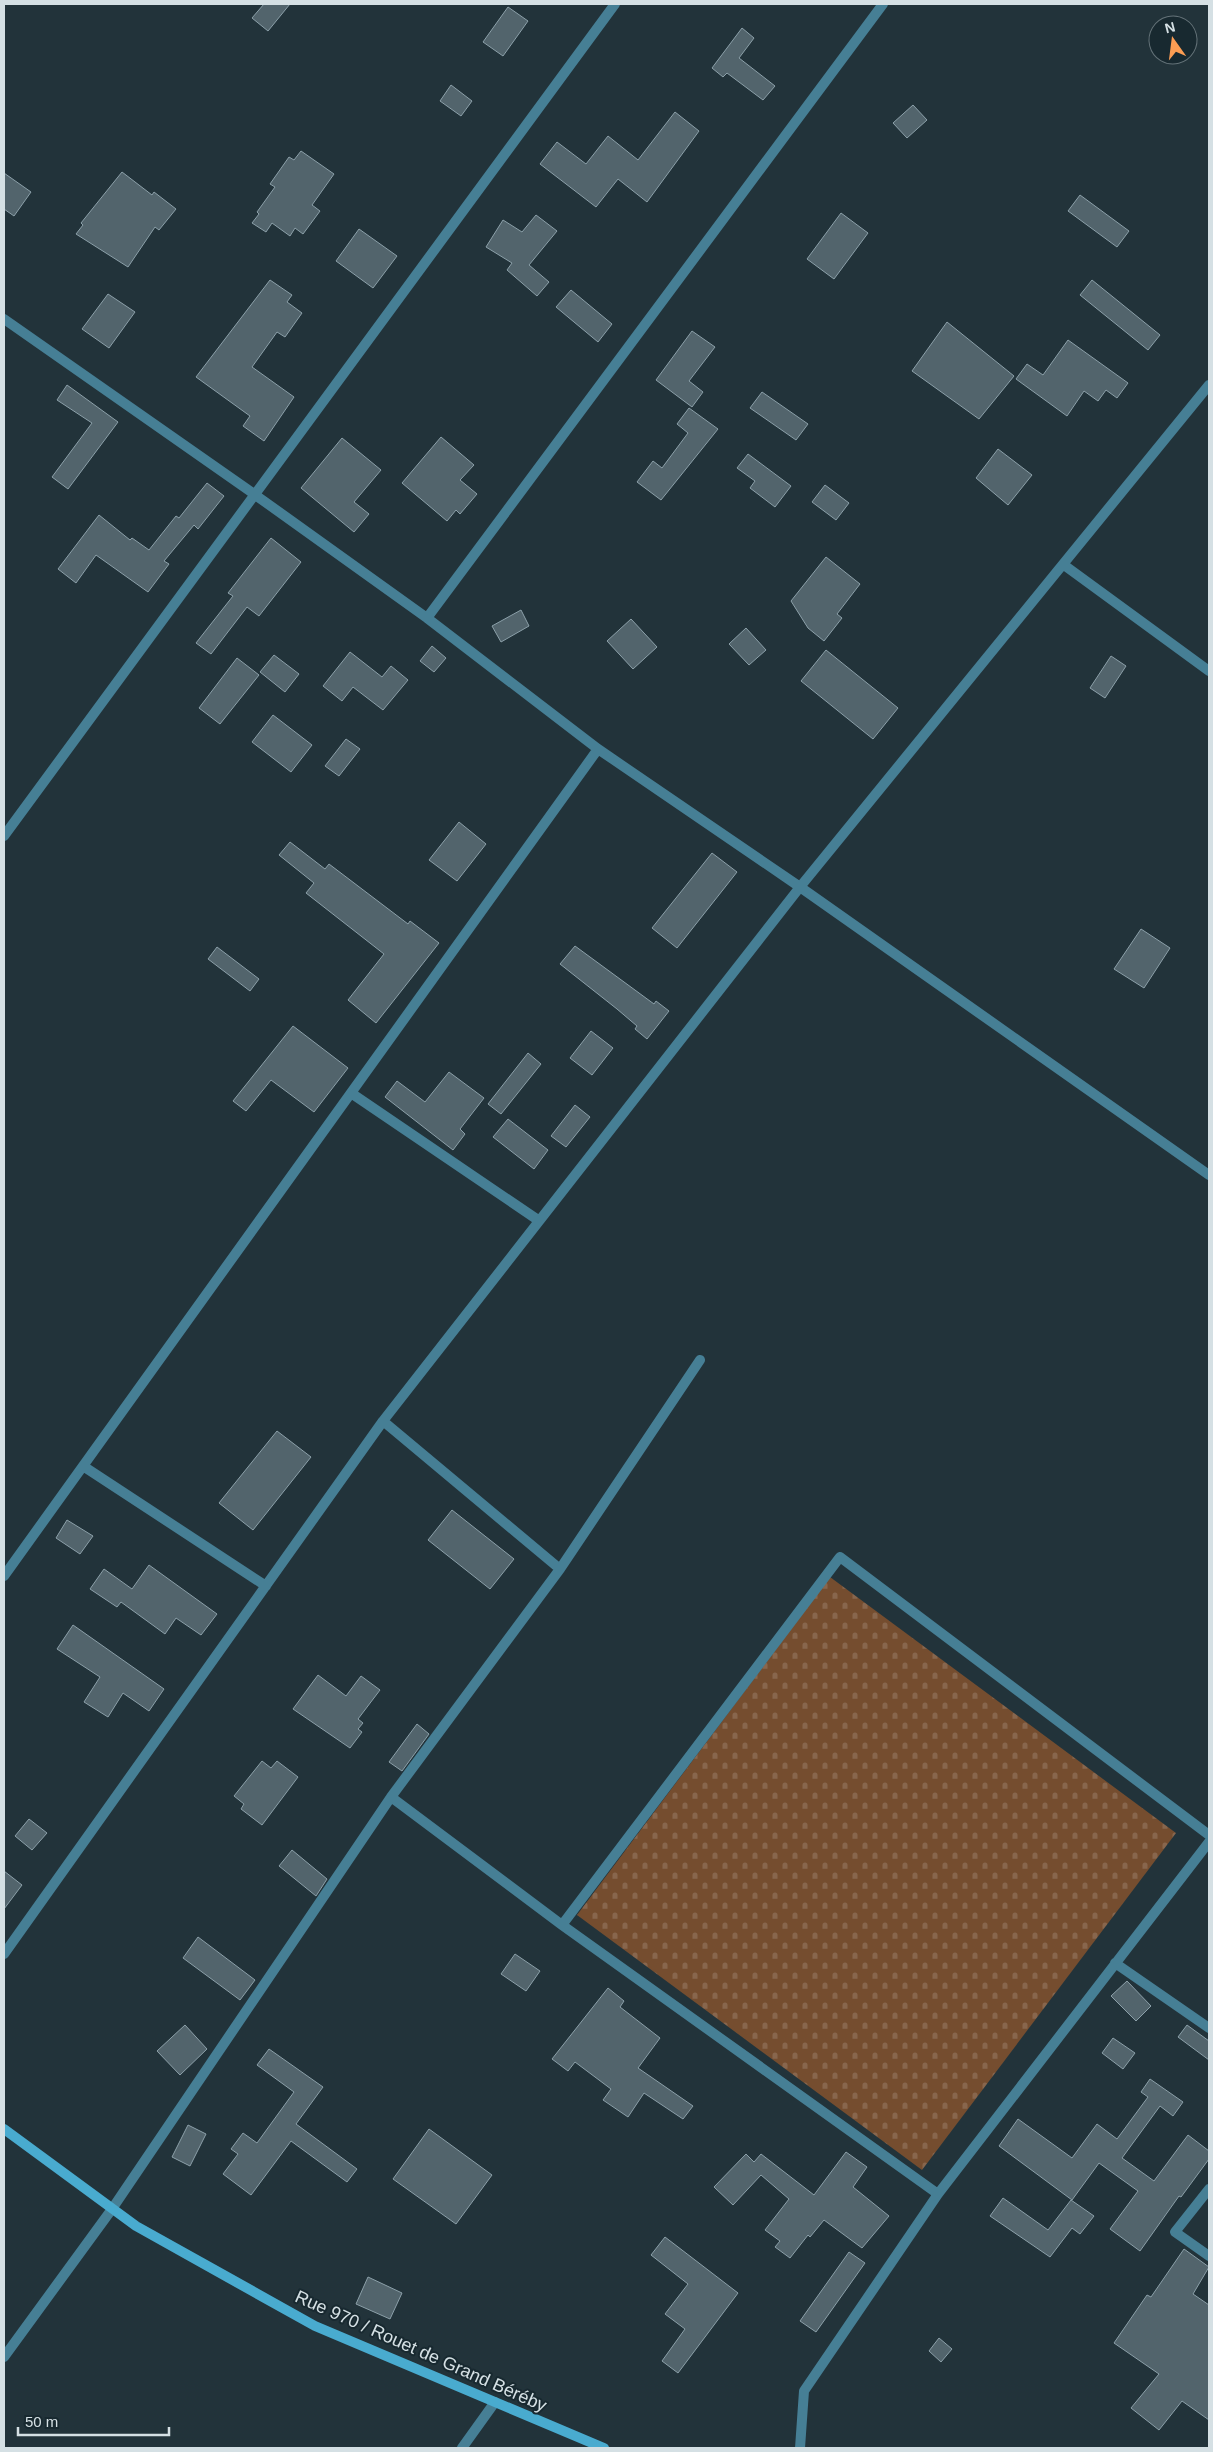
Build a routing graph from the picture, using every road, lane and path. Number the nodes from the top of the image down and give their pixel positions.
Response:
1 (615, 4) edge
2 (883, 4) edge
3 (4, 319) edge
4 (1209, 385) edge
5 (254, 494) junction
6 (1064, 565) junction
7 (428, 618) junction
8 (1209, 671) edge
9 (598, 749) junction
10 (4, 836) edge
11 (800, 886) junction
12 (350, 1093) junction
13 (1209, 1175) edge
14 (538, 1220) junction
15 (700, 1360) dead end
16 (382, 1421) junction
17 (83, 1466) junction
18 (560, 1569) junction
19 (4, 1576) edge
20 (266, 1586) junction
21 (391, 1797) junction
22 (1209, 1835) edge
23 (1209, 1842) edge
24 (562, 1925) junction
25 (4, 1954) edge
26 (1115, 1963) junction
27 (1209, 2028) edge
28 (4, 2129) edge
29 (1209, 2189) edge
30 (938, 2194) junction
31 (112, 2209) junction
32 (1209, 2256) edge
33 (4, 2357) edge
34 (495, 2402) junction
35 (462, 2448) edge
36 (604, 2448) edge
37 (800, 2448) edge

1 - 5 street
2 - 7 street
3 - 5 street
4 - 6 street
5 - 7 street
5 - 10 street
6 - 8 street
6 - 11 street
7 - 9 street
9 - 11 street
9 - 12 street
11 - 13 street
11 - 14 street
12 - 14 street
12 - 17 street
14 - 16 street
15 - 18 street
16 - 18 street
16 - 20 street
17 - 19 street
17 - 20 street
18 - 21 street
20 - 25 street
21 - 24 street
21 - 31 street
22 - 24 street
23 - 26 street
24 - 30 street
26 - 27 street
26 - 30 street
28 - 31 main road, Rue 970 / Rouet de Grand Béréby
29 - 32 street
30 - 37 street
31 - 33 street
31 - 34 main road, Rue 970 / Rouet de Grand Béréby
34 - 35 street
34 - 36 main road, Rue 970 / Rouet de Grand Béréby

